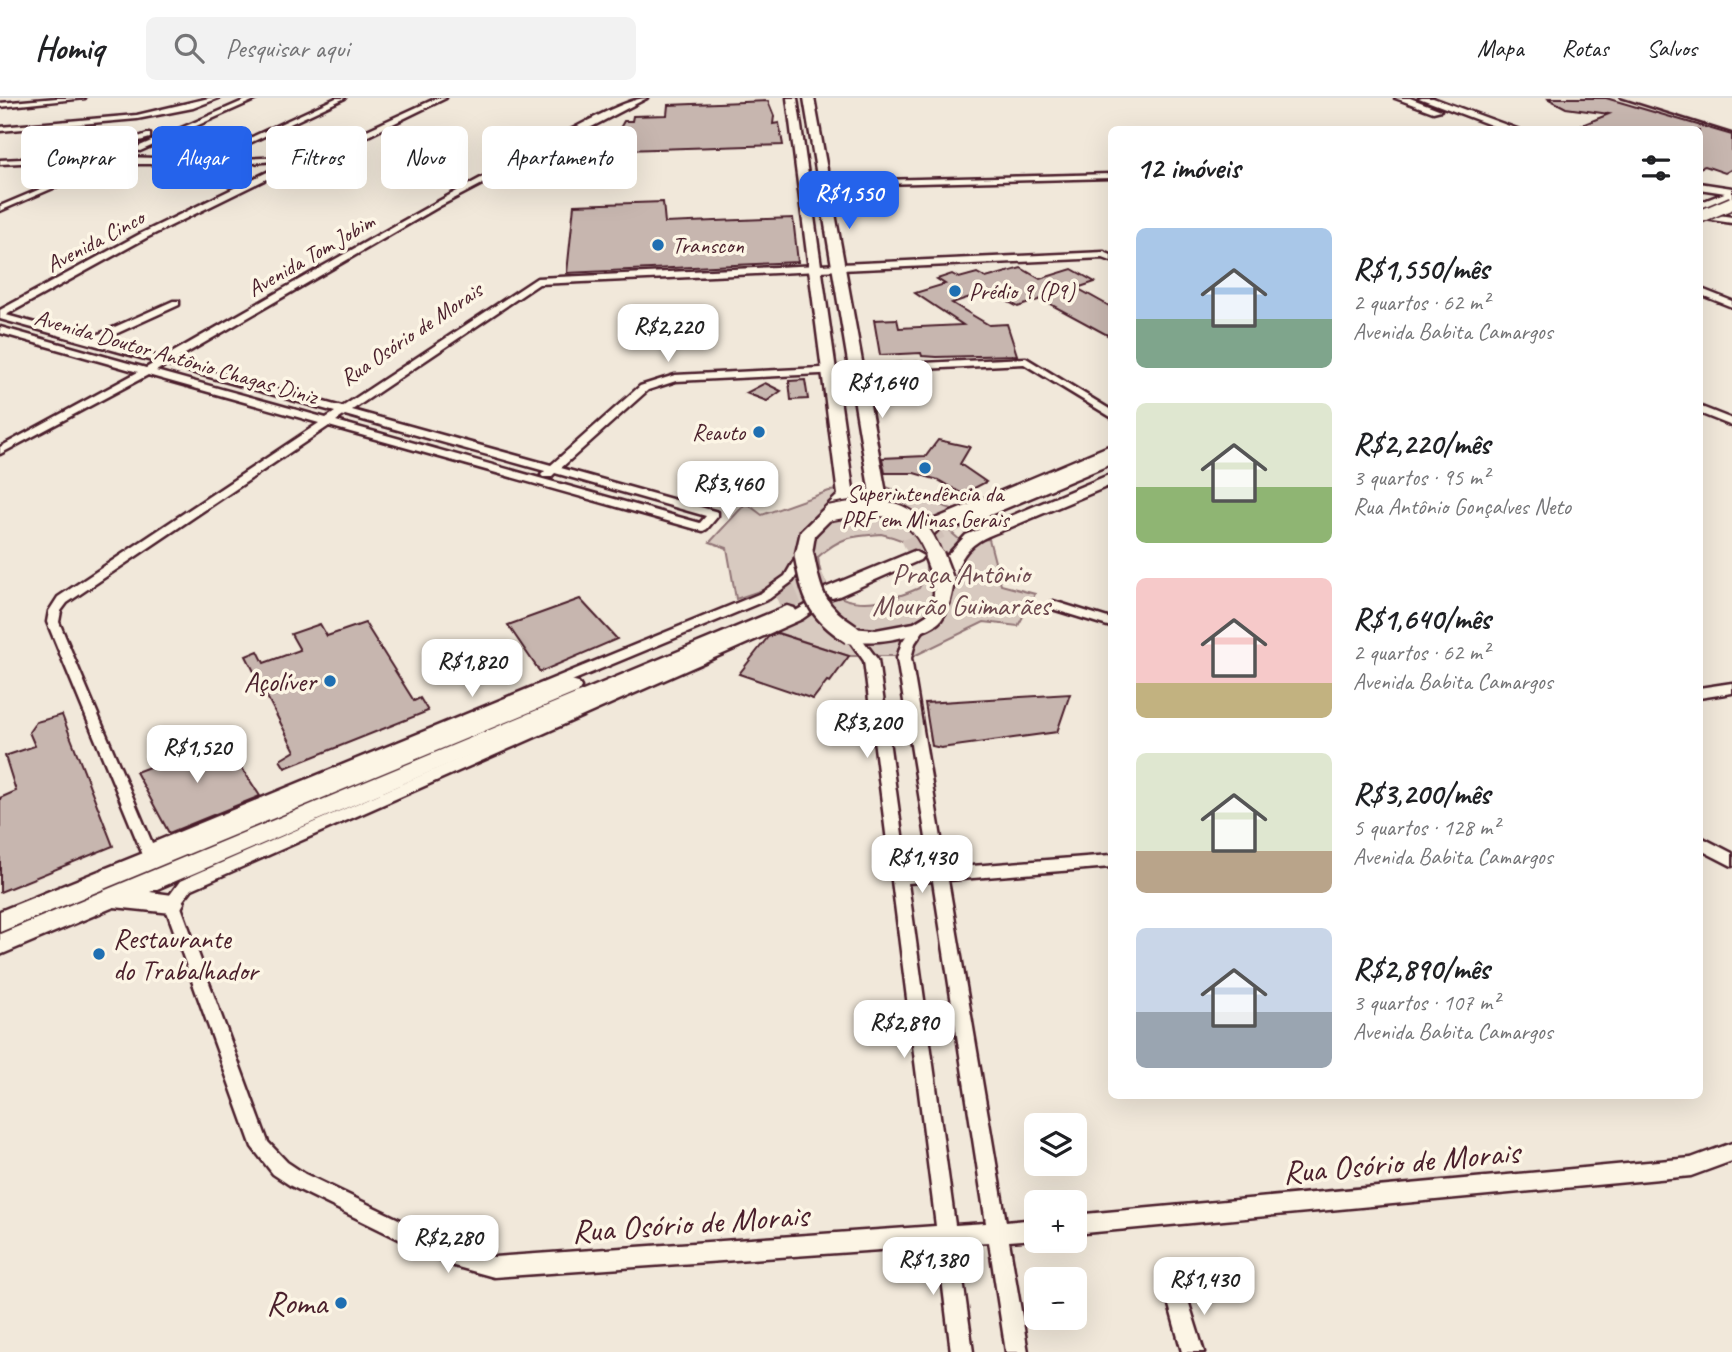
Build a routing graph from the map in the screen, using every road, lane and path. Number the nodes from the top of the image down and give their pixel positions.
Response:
1 (33, 98) edge
2 (48, 98) edge
3 (82, 98) edge
4 (216, 98) edge
5 (240, 98) edge
6 (256, 98) edge
7 (342, 98) edge
8 (429, 98) edge
9 (443, 98) edge
10 (644, 98) edge
11 (792, 98) edge
12 (809, 98) edge
13 (1400, 98) edge
14 (1424, 98) edge
15 (60, 100) junction
16 (1, 104) edge
17 (190, 126) edge
18 (1479, 126) edge
19 (1504, 126) edge
20 (0, 129) edge
21 (367, 134) edge
22 (138, 138) edge
23 (252, 139) edge
24 (152, 144) edge
25 (138, 150) edge
26 (149, 152) junction
27 (152, 152) edge
28 (252, 156) edge
29 (21, 157) edge
30 (0, 160) edge
31 (21, 160) edge
32 (138, 161) edge
33 (266, 162) edge
34 (266, 172) edge
35 (1108, 176) edge
36 (803, 184) junction
37 (824, 184) junction
38 (1703, 187) edge
39 (21, 189) edge
40 (47, 189) edge
41 (1730, 190) edge
42 (0, 199) edge
43 (1732, 203) edge
44 (1703, 206) edge
45 (0, 209) edge
46 (1703, 214) edge
47 (1703, 216) edge
48 (1726, 219) edge
49 (1703, 222) edge
50 (1108, 256) edge
51 (838, 266) junction
52 (815, 267) junction
53 (1703, 293) edge
54 (176, 303) dead end
55 (1732, 304) edge
56 (0, 315) edge
57 (0, 330) edge
58 (91, 341) junction
59 (164, 362) junction
60 (854, 369) junction
61 (830, 370) junction
62 (146, 371) junction
63 (344, 410) junction
64 (1703, 411) edge
65 (1108, 412) edge
66 (326, 421) junction
67 (1732, 423) edge
68 (0, 450) edge
69 (1108, 450) edge
70 (1108, 458) edge
71 (1108, 468) edge
72 (552, 470) junction
73 (1108, 480) edge
74 (539, 481) junction
75 (890, 509) junction
76 (830, 513) junction
77 (924, 535) junction
78 (804, 552) junction
79 (909, 552) tunnel mouth
80 (944, 581) junction
81 (830, 586) tunnel mouth
82 (815, 604) junction
83 (1053, 605) dead end
84 (1108, 622) edge
85 (919, 628) junction
86 (851, 634) junction
87 (1732, 688) edge
88 (1703, 692) edge
89 (1703, 844) edge
90 (148, 851) junction
91 (1732, 860) edge
92 (1108, 861) edge
93 (939, 875) junction
94 (901, 878) junction
95 (109, 898) junction
96 (172, 903) junction
97 (35, 908) junction
98 (0, 922) edge
99 (0, 945) edge
100 (1732, 1152) edge
101 (1087, 1224) edge
102 (1024, 1229) edge
103 (997, 1232) junction
104 (946, 1237) junction
105 (1176, 1294) dead end
106 (962, 1352) edge
107 (1017, 1352) edge
108 (1193, 1352) edge

1 - 16 street
2 - 15 street
3 - 15 street
4 - 20 street
5 - 22 street
6 - 17 street
7 - 23 street
8 - 28 street
9 - 21 street, Avenida Cinco
10 - 59 street, Avenida Tom Jobim
11 - 36 main road
12 - 37 main road
13 - 18 main road
14 - 19 main road
15 - 16 street
24 - 26 street
25 - 26 street
26 - 27 street
29 - 30 street
30 - 31 street
32 - 33 street
34 - 56 street, Avenida Cinco
35 - 37 street
36 - 37 street
36 - 52 main road
37 - 51 main road
38 - 41 main road
39 - 42 street
40 - 45 street
41 - 44 highway
43 - 46 highway, bridge
47 - 48 main road
48 - 49 main road
50 - 51 street, Rua Osório de Morais
51 - 52 street, Rua Osório de Morais
51 - 60 main road
52 - 61 main road
52 - 63 street, Rua Osório de Morais
53 - 55 street
54 - 58 street
56 - 58 street, Avenida Doutor Antônio Chagas Diniz
57 - 62 street, Avenida Doutor Antônio Chagas Diniz
58 - 59 street, Avenida Doutor Antônio Chagas Diniz
59 - 62 street, Avenida Tom Jobim
59 - 63 street, Avenida Doutor Antônio Chagas Diniz
60 - 61 street
60 - 65 street
60 - 75 main road
61 - 72 street
61 - 76 main road
62 - 66 street, Avenida Doutor Antônio Chagas Diniz
62 - 68 street, Avenida Tom Jobim
63 - 66 street, Rua Osório de Morais
63 - 72 street, Avenida Doutor Antônio Chagas Diniz
64 - 67 street
66 - 74 street, Avenida Doutor Antônio Chagas Diniz
66 - 90 street, Rua Osório de Morais
69 - 77 main road
70 - 71 highway
72 - 74 street
72 - 74 street, Avenida Doutor Antônio Chagas Diniz
73 - 80 main road
75 - 76 main road, bridge
75 - 77 main road, bridge
76 - 78 main road
77 - 80 main road, bridge
78 - 82 main road, bridge
78 - 90 street
79 - 81 highway
80 - 85 main road
82 - 86 main road, bridge
82 - 96 street
83 - 84 street
85 - 86 main road
85 - 93 street
86 - 94 street
87 - 88 street
89 - 91 street
90 - 97 highway
92 - 93 street
93 - 94 street
93 - 103 street
94 - 104 street
95 - 96 highway
95 - 97 highway
95 - 99 highway
96 - 104 street, Rua Osório de Morais
97 - 98 highway
100 - 101 street, Rua Osório de Morais
102 - 103 street, Rua Osório de Morais
103 - 104 street, Rua Osório de Morais
103 - 107 street
104 - 106 street
105 - 108 street

